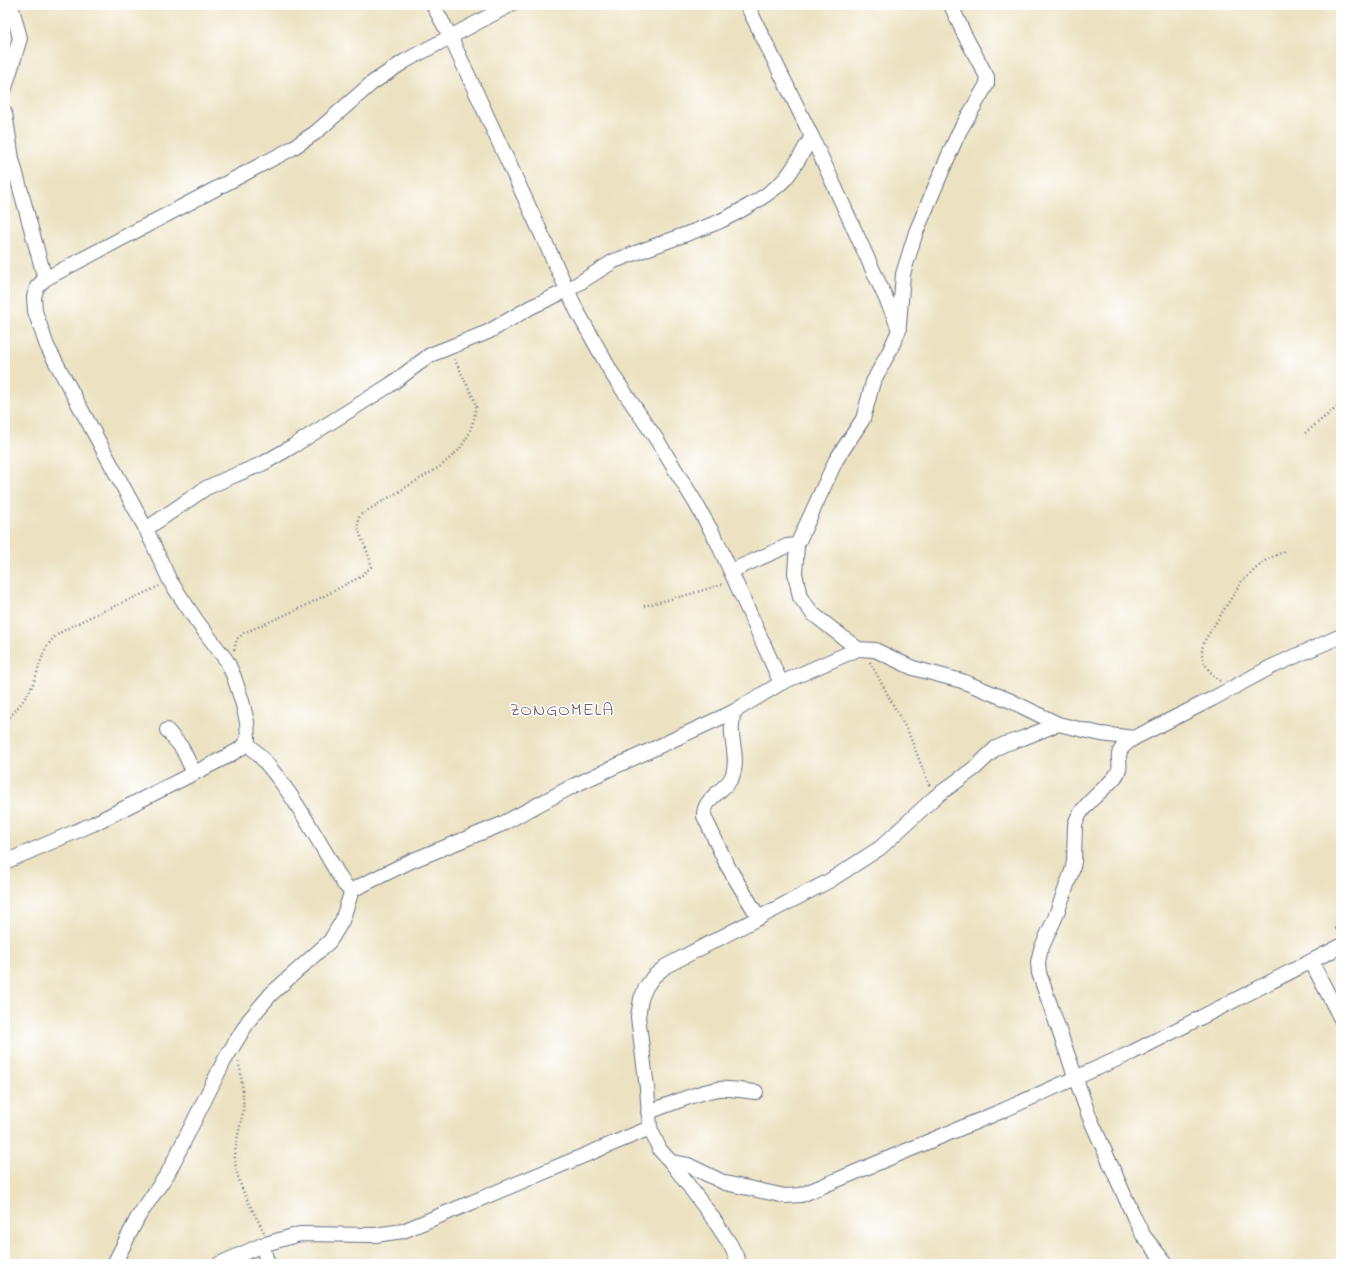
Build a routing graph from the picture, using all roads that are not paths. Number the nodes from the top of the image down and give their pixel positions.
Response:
1 (11, 5) edge
2 (433, 5) edge
3 (510, 5) edge
4 (747, 5) edge
5 (951, 5) edge
6 (450, 36) junction
7 (5, 88) edge
8 (5, 113) edge
9 (812, 137) junction
10 (45, 279) junction
11 (568, 290) junction
12 (899, 330) junction
13 (146, 529) junction
14 (796, 545) junction
15 (733, 575) junction
16 (1341, 636) edge
17 (861, 649) junction
18 (781, 683) junction
19 (733, 712) junction
20 (1058, 724) junction
21 (167, 730) dead end
22 (1134, 738) junction
23 (246, 742) junction
24 (194, 773) junction
25 (5, 862) edge
26 (352, 890) junction
27 (759, 918) junction
28 (1341, 946) edge
29 (1311, 961) junction
30 (1341, 1020) edge
31 (1075, 1078) junction
32 (756, 1092) dead end
33 (648, 1112) junction
34 (650, 1128) junction
35 (671, 1162) junction
36 (266, 1244) junction
37 (114, 1264) edge
38 (219, 1264) edge
39 (268, 1264) edge
40 (740, 1264) edge
41 (1166, 1264) edge

1 - 7 street
2 - 6 street
3 - 6 street
4 - 9 street
5 - 12 street
6 - 10 street
6 - 11 street
8 - 10 street
9 - 11 street
9 - 12 street
10 - 13 street
11 - 13 street
11 - 15 street
12 - 14 street
13 - 23 street
14 - 15 street
14 - 17 street
15 - 18 street
16 - 22 street
17 - 18 street
17 - 20 street
18 - 19 street
19 - 26 street
19 - 27 street
20 - 22 street
20 - 27 street
21 - 24 street
22 - 31 street
23 - 24 street
23 - 26 street
24 - 25 street
26 - 37 street
27 - 33 street
28 - 29 street
29 - 30 street
29 - 31 street
31 - 35 street
31 - 41 street
32 - 33 street
33 - 34 street
34 - 35 street
34 - 36 street
35 - 40 street
36 - 38 street
36 - 39 street

